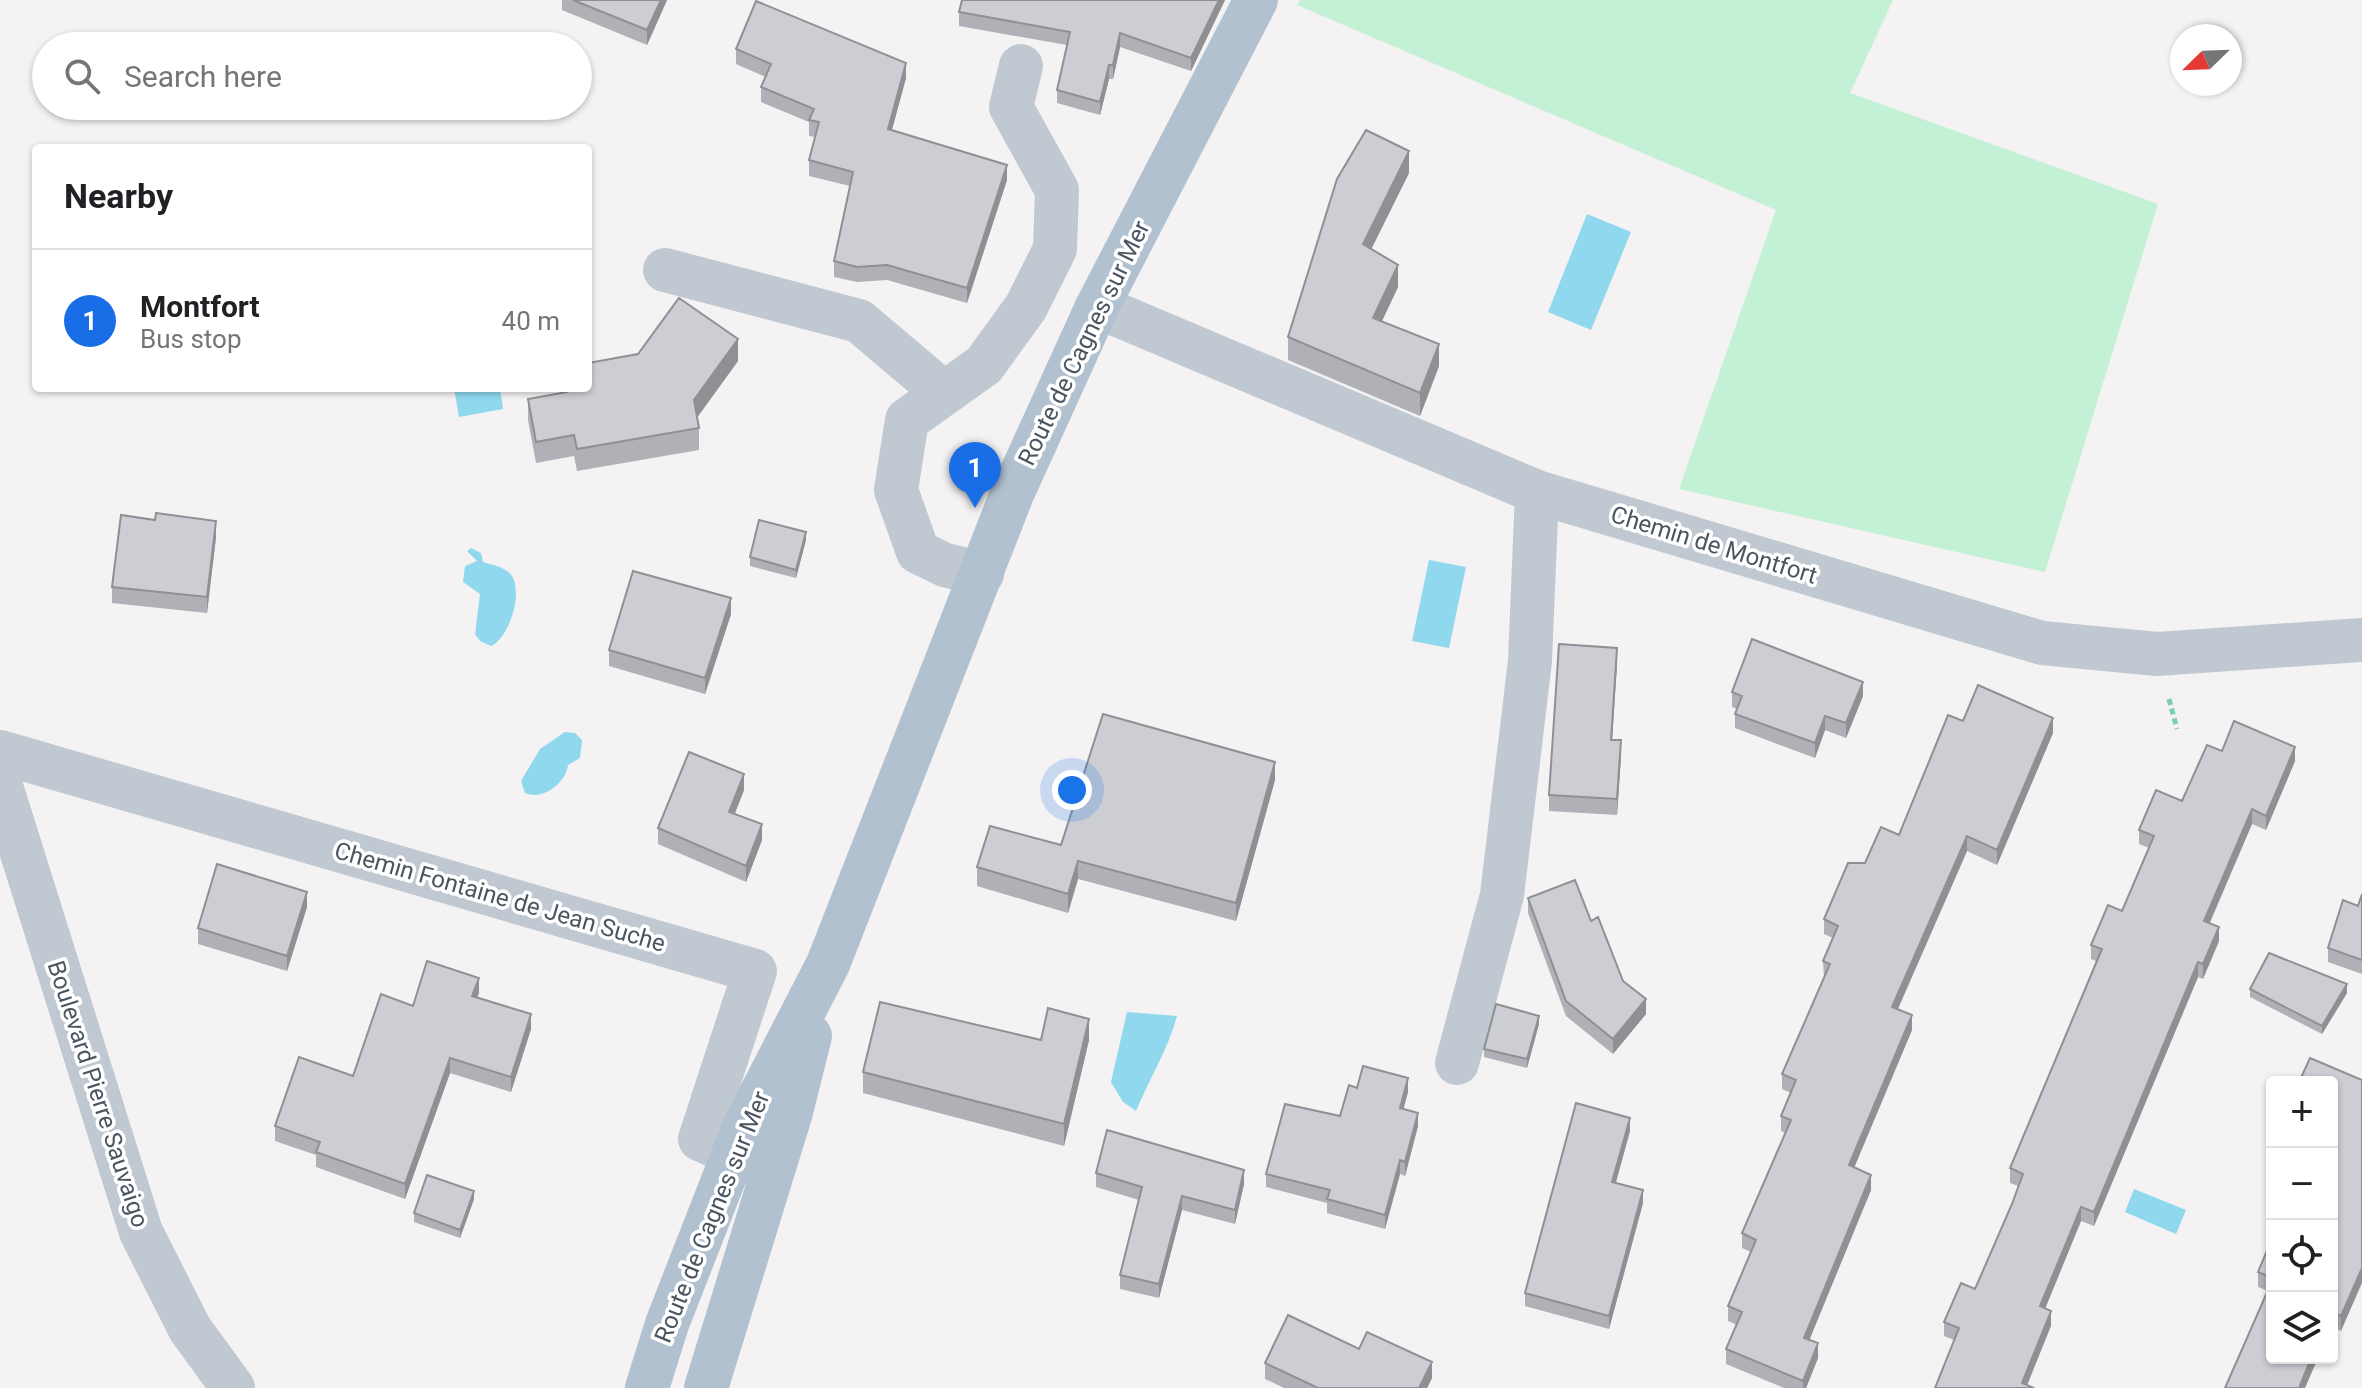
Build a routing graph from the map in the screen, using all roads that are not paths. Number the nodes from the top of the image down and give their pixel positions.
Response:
1 (1256, 0) edge
2 (1021, 66) dead end
3 (665, 270) dead end
4 (1096, 309) junction
5 (944, 393) junction
6 (1537, 492) junction
7 (982, 574) junction
8 (2362, 640) edge
9 (0, 752) edge
10 (0, 783) edge
11 (828, 964) junction
12 (1457, 1063) dead end
13 (733, 1155) junction
14 (772, 1170) junction
15 (724, 1330) junction
16 (233, 1388) edge
17 (647, 1388) edge
18 (681, 1388) edge
19 (706, 1388) edge

1 - 4 main road, Route de Cagnes sur Mer
2 - 5 street
3 - 5 street
4 - 6 street, Chemin de Montfort
4 - 7 main road, Route de Cagnes sur Mer
5 - 7 street
6 - 8 street, Chemin de Montfort
6 - 12 street
7 - 11 main road, Route de Cagnes sur Mer
9 - 13 street, Chemin Fontaine de Jean Suche
10 - 16 street, Boulevard Pierre Sauvaigo
11 - 13 main road, Route de Cagnes sur Mer
11 - 14 main road, Route de Cagnes sur Mer
13 - 14 street, Chemin Fontaine de Jean Suche
13 - 17 main road, Route de Cagnes sur Mer
14 - 15 main road, Route de Cagnes sur Mer
15 - 18 main road
15 - 19 main road, Route de Cagnes sur Mer

